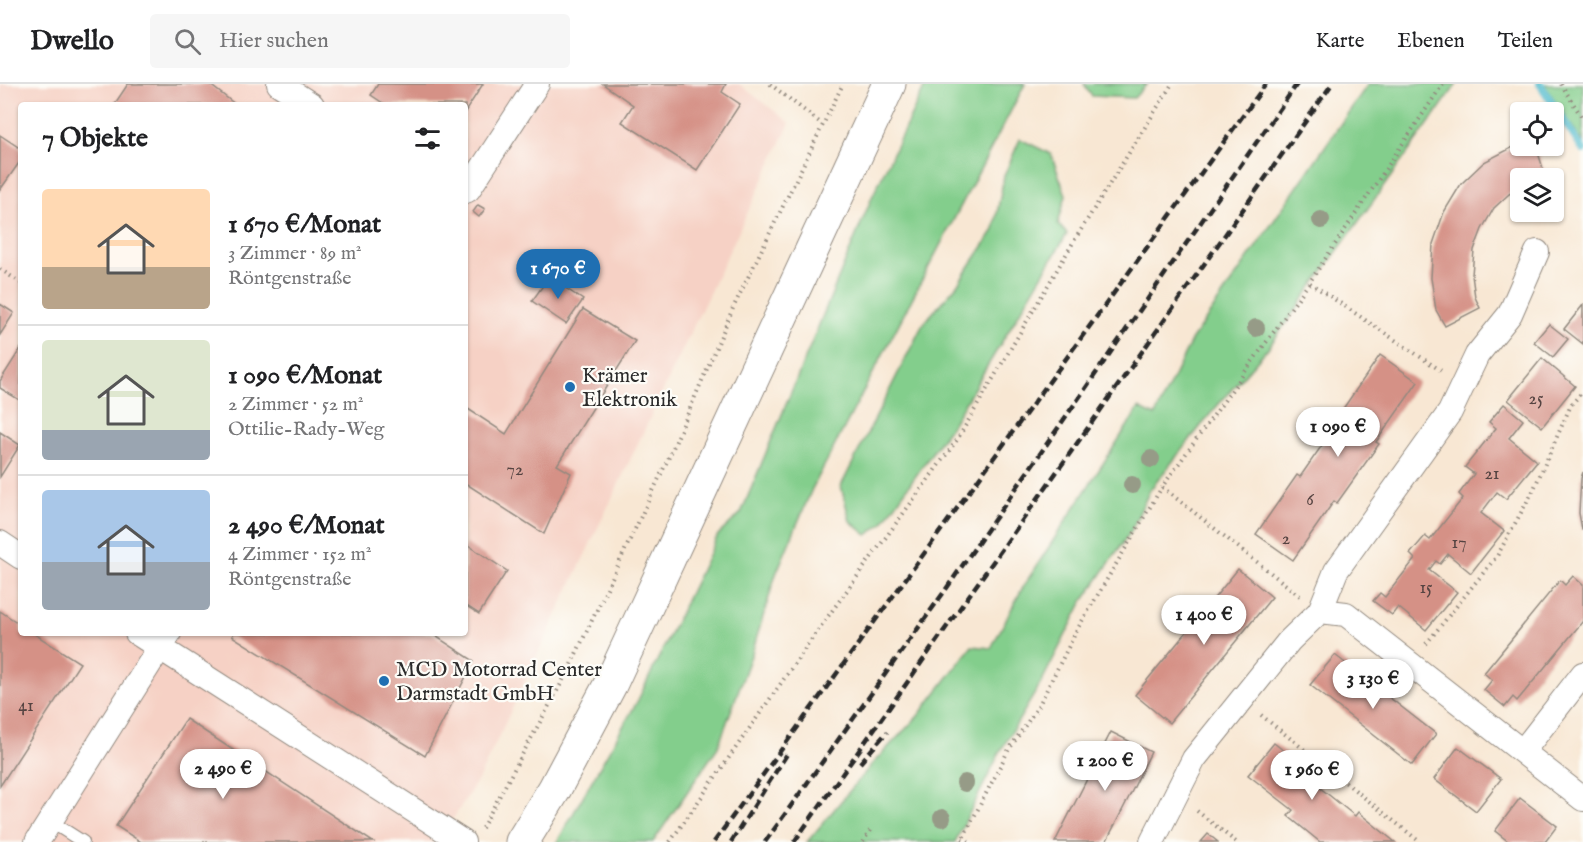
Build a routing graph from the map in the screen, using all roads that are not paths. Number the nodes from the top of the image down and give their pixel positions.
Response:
1 (279, 84) edge
2 (537, 84) edge
3 (889, 84) edge
4 (307, 102) edge
5 (468, 190) edge
6 (1537, 252) dead end
7 (0, 543) edge
8 (18, 555) edge
9 (1320, 611) junction
10 (149, 636) edge
11 (164, 640) edge
12 (1583, 674) edge
13 (1523, 751) junction
14 (1583, 799) edge
15 (50, 821) junction
16 (471, 837) edge
17 (37, 842) edge
18 (83, 842) edge
19 (522, 842) edge
20 (1152, 842) edge

1 - 4 street
2 - 5 street
3 - 19 main road
6 - 9 street
7 - 8 street
9 - 13 street
9 - 20 street
10 - 11 street
11 - 15 street
11 - 16 street
12 - 13 street
13 - 14 street
15 - 17 street
15 - 18 lane

